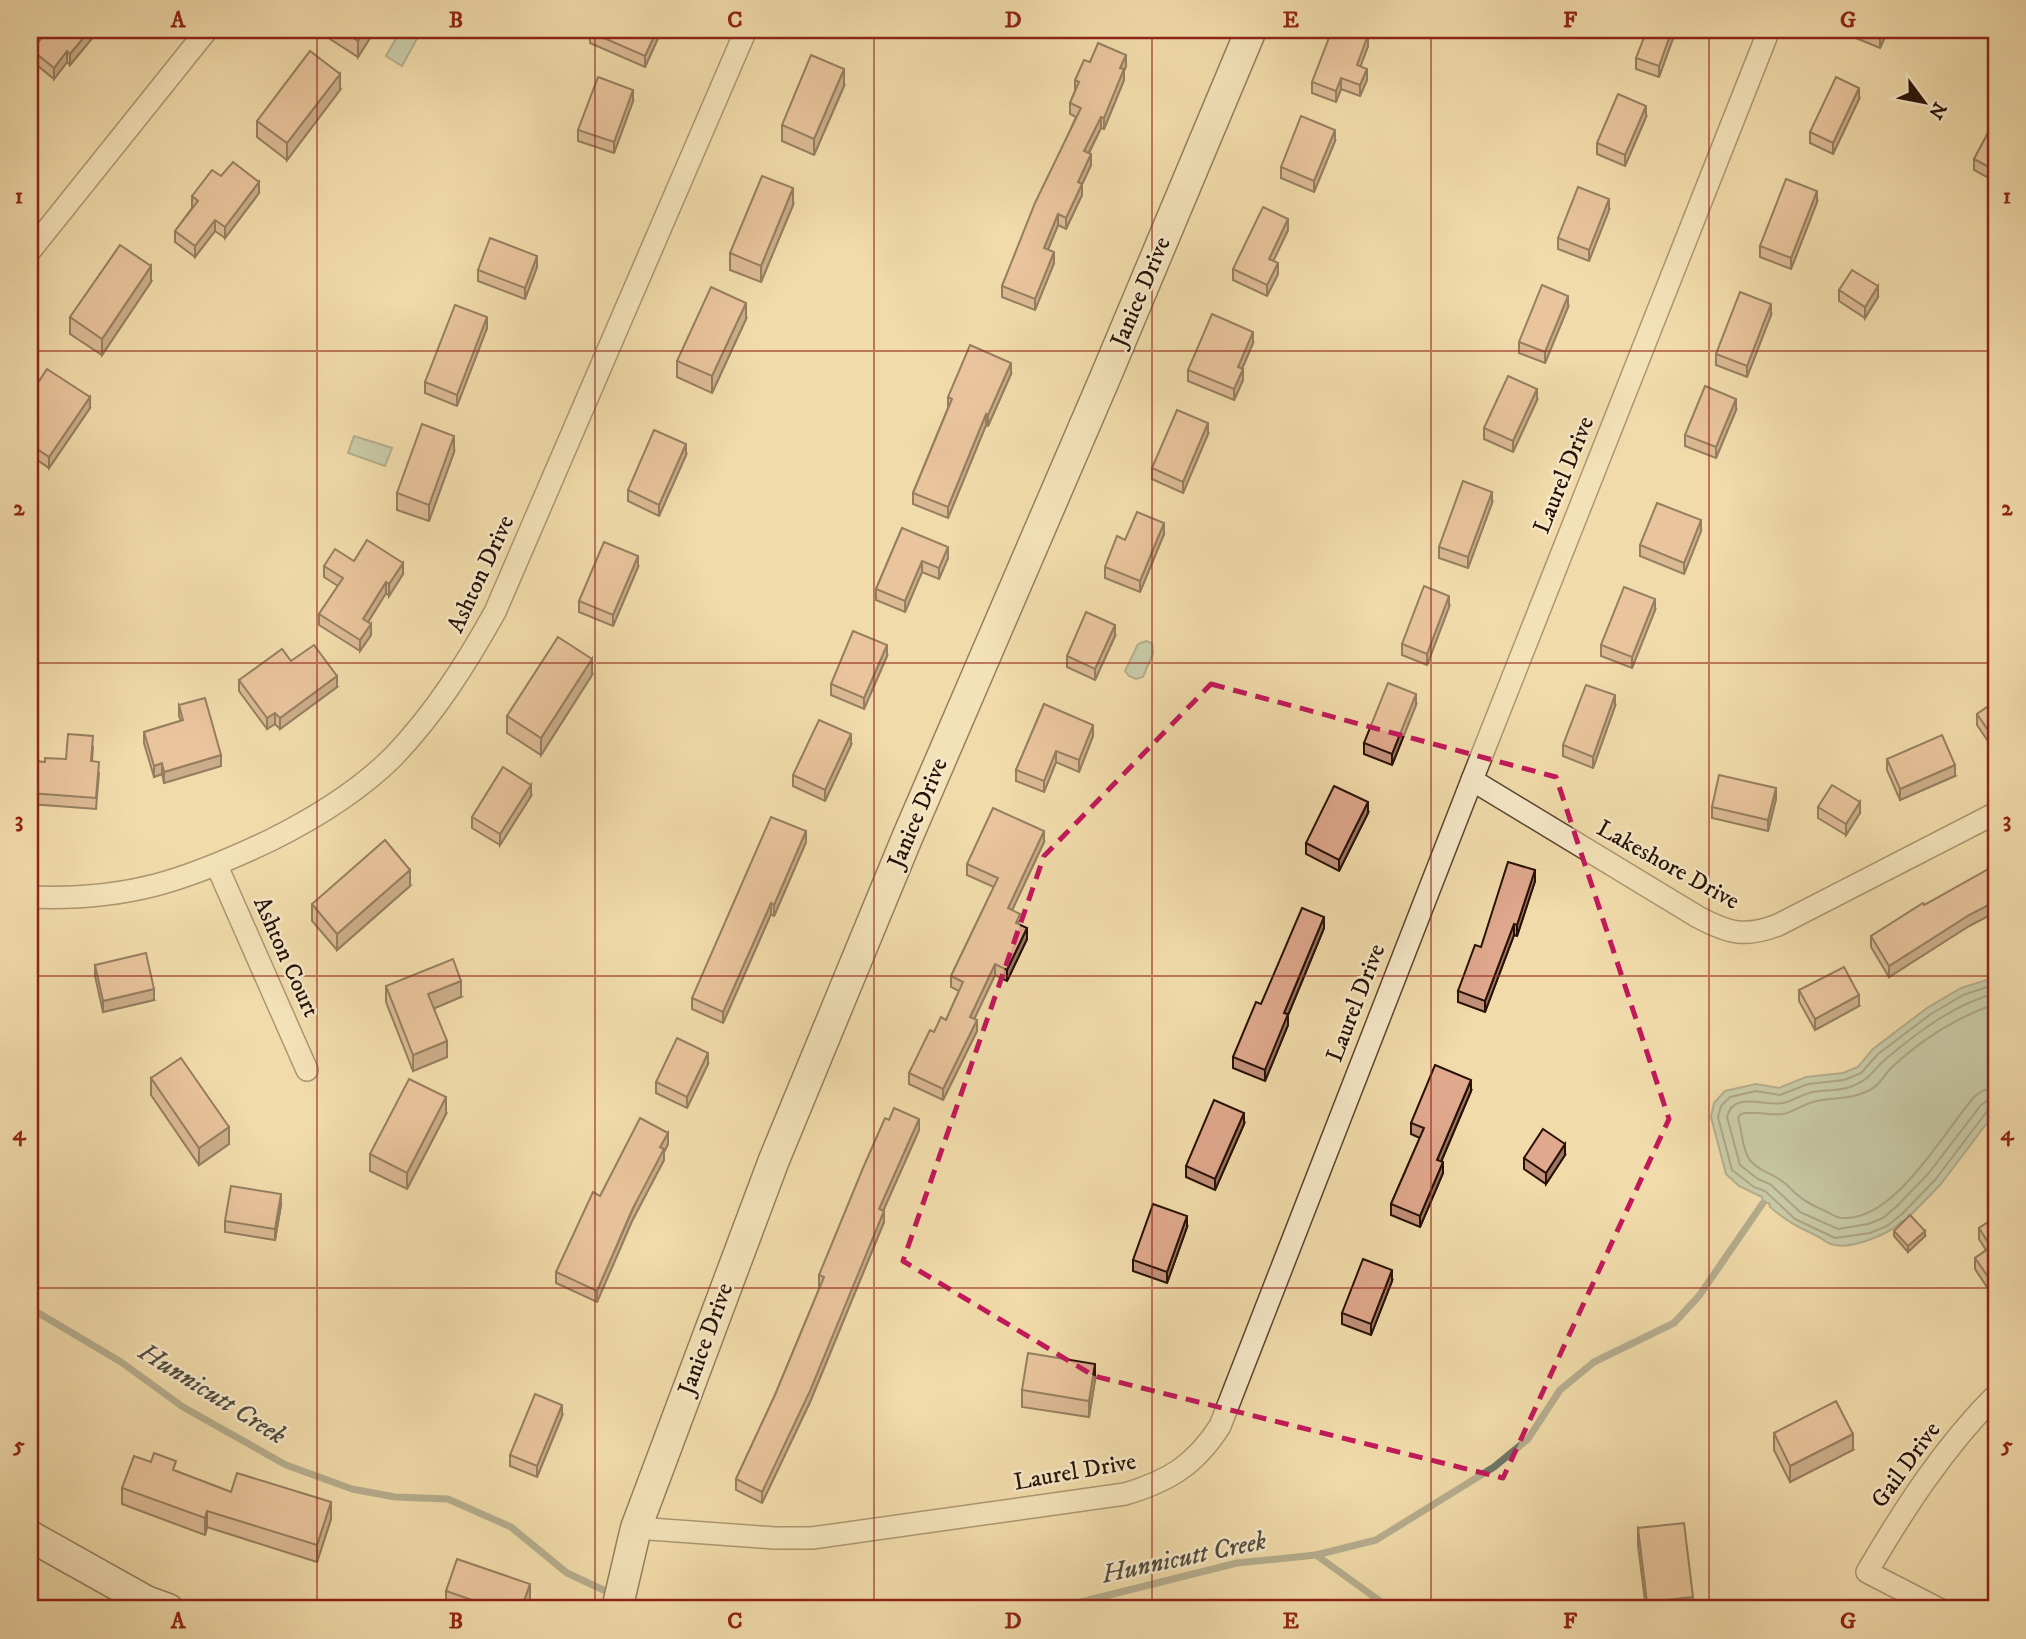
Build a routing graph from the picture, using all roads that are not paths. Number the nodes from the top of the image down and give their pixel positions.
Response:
1 (207, 30) edge
2 (746, 30) edge
3 (1251, 30) edge
4 (1769, 30) edge
5 (30, 251) edge
6 (1472, 780) junction
7 (1996, 813) edge
8 (218, 866) junction
9 (30, 897) edge
10 (307, 1070) dead end
11 (1996, 1395) edge
12 (636, 1528) junction
13 (30, 1536) edge
14 (168, 1609) edge
15 (617, 1609) edge
16 (1939, 1609) edge

1 - 5 street
2 - 8 street, Ashton Drive
3 - 12 street, Janice Drive
4 - 6 street, Laurel Drive
6 - 7 street, Lakeshore Drive
6 - 12 street, Laurel Drive
8 - 9 street, Ashton Drive
8 - 10 street, Ashton Court
11 - 16 street, Gail Drive
12 - 15 street, Janice Drive
13 - 14 street

